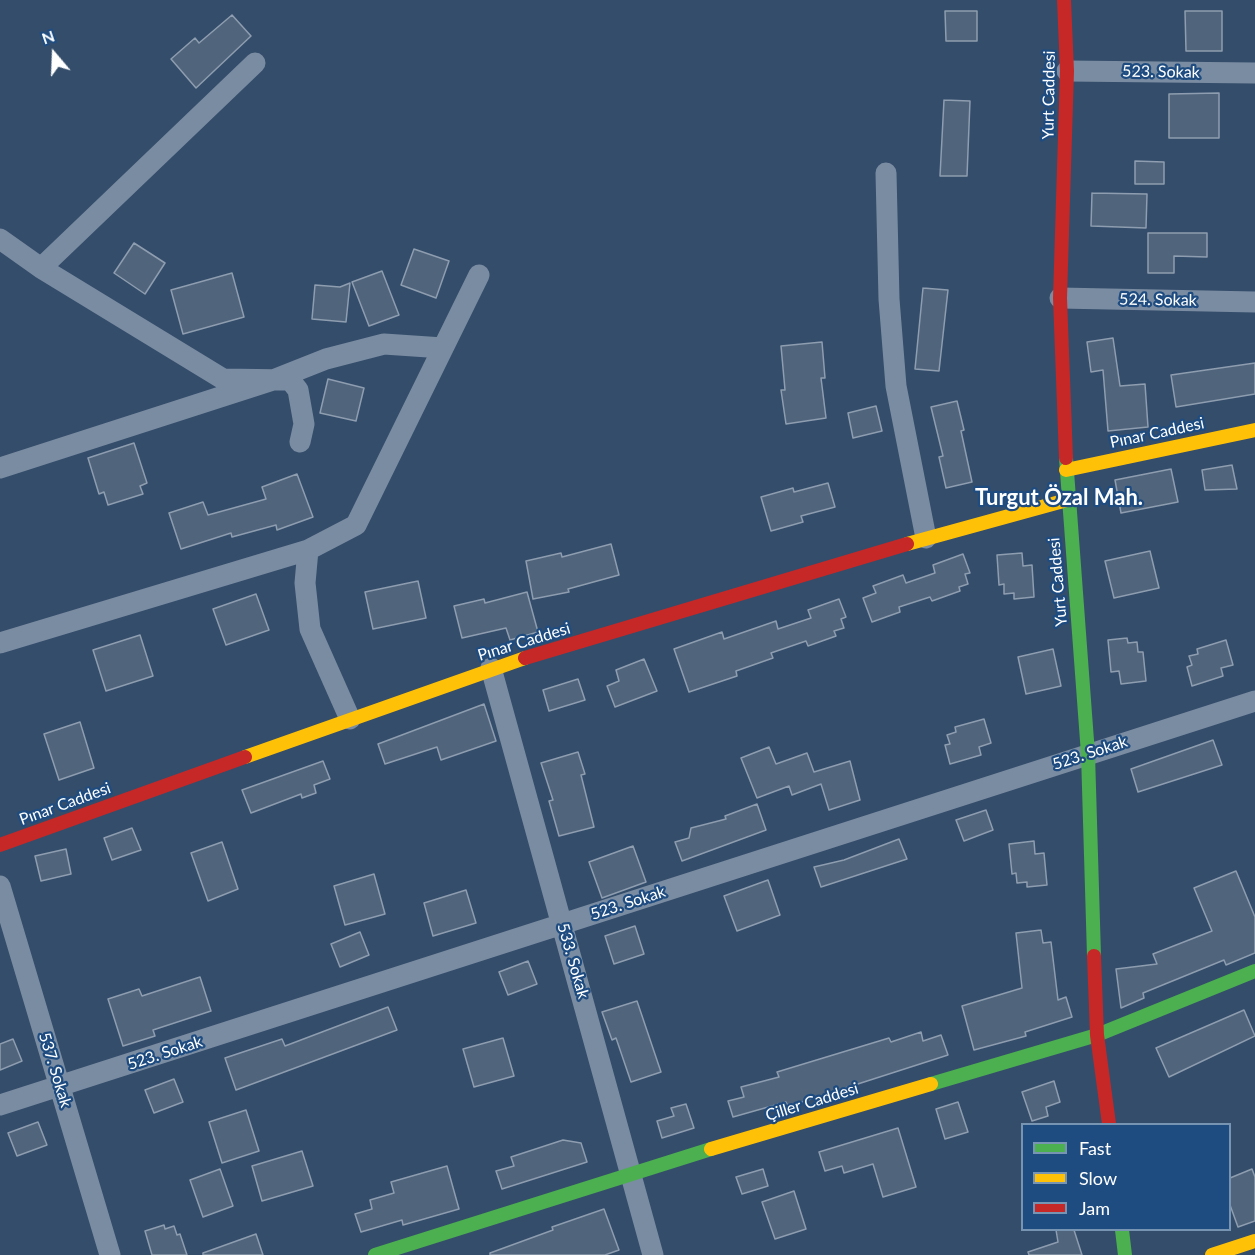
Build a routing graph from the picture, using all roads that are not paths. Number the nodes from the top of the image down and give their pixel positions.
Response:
1 (1064, 0) edge
2 (255, 63) dead end
3 (1067, 71) junction
4 (1255, 73) edge
5 (886, 173) dead end
6 (0, 239) edge
7 (40, 268) junction
8 (479, 275) dead end
9 (1060, 298) junction
10 (1255, 302) edge
11 (443, 348) junction
12 (273, 380) junction
13 (1255, 430) edge
14 (300, 442) dead end
15 (0, 468) edge
16 (1066, 470) junction
17 (1067, 501) junction
18 (926, 538) junction
19 (308, 550) junction
20 (0, 643) edge
21 (491, 668) junction
22 (1255, 701) edge
23 (350, 719) junction
24 (1088, 754) junction
25 (0, 845) edge
26 (0, 886) edge
27 (563, 924) junction
28 (1255, 971) edge
29 (1097, 1035) junction
30 (60, 1088) junction
31 (0, 1105) edge
32 (1109, 1123) edge
33 (632, 1173) junction
34 (1122, 1231) edge
35 (1255, 1241) edge
36 (110, 1255) edge
37 (375, 1255) edge
38 (653, 1255) edge
39 (1125, 1255) edge
40 (1212, 1255) edge

1 - 3 street, Yurt Caddesi
2 - 7 street
3 - 4 street, 523. Sokak
3 - 9 street, Yurt Caddesi
5 - 18 street
6 - 7 street
7 - 12 street
8 - 11 street
9 - 10 street, 524. Sokak
9 - 16 street, Yurt Caddesi
11 - 12 street
11 - 19 street
12 - 14 street
12 - 15 street
13 - 16 street, Pınar Caddesi
16 - 17 street, Yurt Caddesi
17 - 18 street, Pınar Caddesi
17 - 24 street, Yurt Caddesi
18 - 21 street, Pınar Caddesi
19 - 20 street
19 - 23 street
21 - 23 street, Pınar Caddesi
21 - 27 street, 533. Sokak
22 - 24 street, 523. Sokak
23 - 25 street, Pınar Caddesi
24 - 27 street, 523. Sokak
24 - 29 street, Yurt Caddesi
26 - 30 street, 537. Sokak
27 - 30 street, 523. Sokak
27 - 33 street, 533. Sokak
28 - 29 street, Çiller Caddesi
29 - 32 street, Yurt Caddesi
29 - 33 street, Çiller Caddesi
30 - 31 street, 523. Sokak
30 - 36 street, 537. Sokak
33 - 37 street, Çiller Caddesi
33 - 38 street, 533. Sokak
34 - 39 street
35 - 40 street

